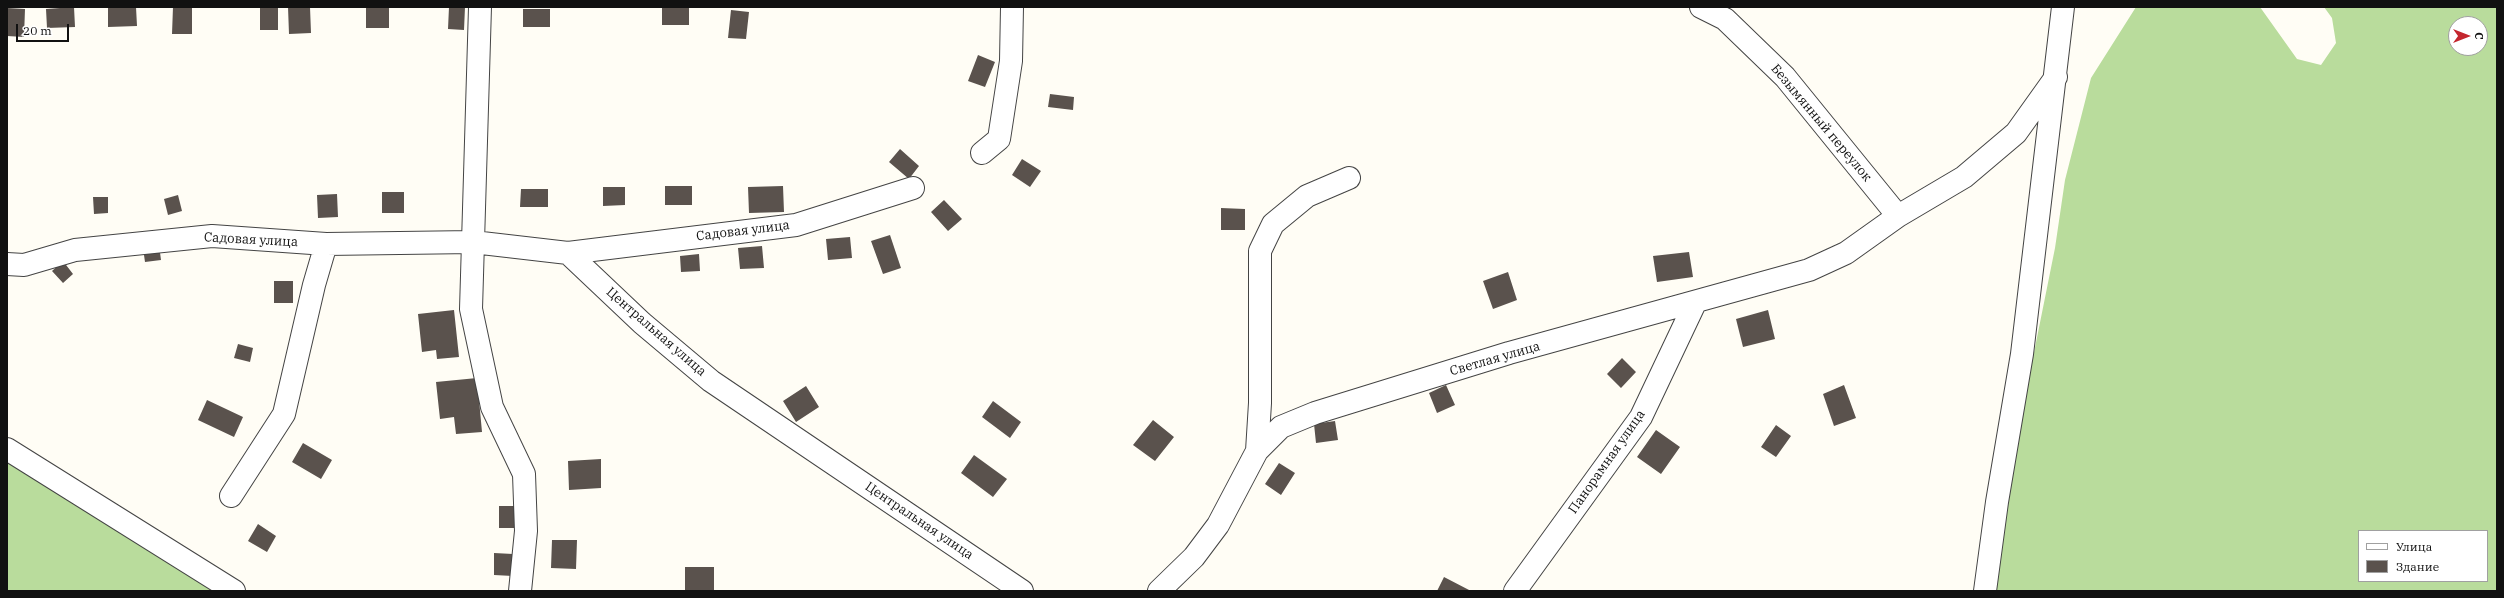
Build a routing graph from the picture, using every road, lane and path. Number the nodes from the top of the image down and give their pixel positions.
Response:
1 (480, 7) edge
2 (1012, 7) edge
3 (1701, 7) edge
4 (2064, 7) edge
5 (2056, 77) junction
6 (982, 153) dead end
7 (1349, 178) dead end
8 (914, 188) dead end
9 (1898, 216) junction
10 (473, 242) junction
11 (326, 244) junction
12 (568, 253) junction
13 (7, 264) edge
14 (1695, 303) junction
15 (7, 449) edge
16 (1257, 451) junction
17 (231, 496) dead end
18 (234, 591) edge
19 (520, 591) edge
20 (1022, 591) edge
21 (1159, 591) edge
22 (1515, 591) edge
23 (1985, 591) edge

1 - 10 street
2 - 6 street
3 - 9 street, Безымянный переулок
4 - 5 street
5 - 9 street, Светлая улица
5 - 23 street
7 - 16 street
8 - 12 street, Садовая улица
9 - 14 street, Светлая улица
10 - 11 street, Садовая улица
10 - 12 street
10 - 19 street
11 - 13 street, Садовая улица
11 - 17 street
12 - 20 street, Центральная улица
14 - 16 street, Светлая улица
14 - 22 street, Панорамная улица
15 - 18 street
16 - 21 street, Светлая улица

